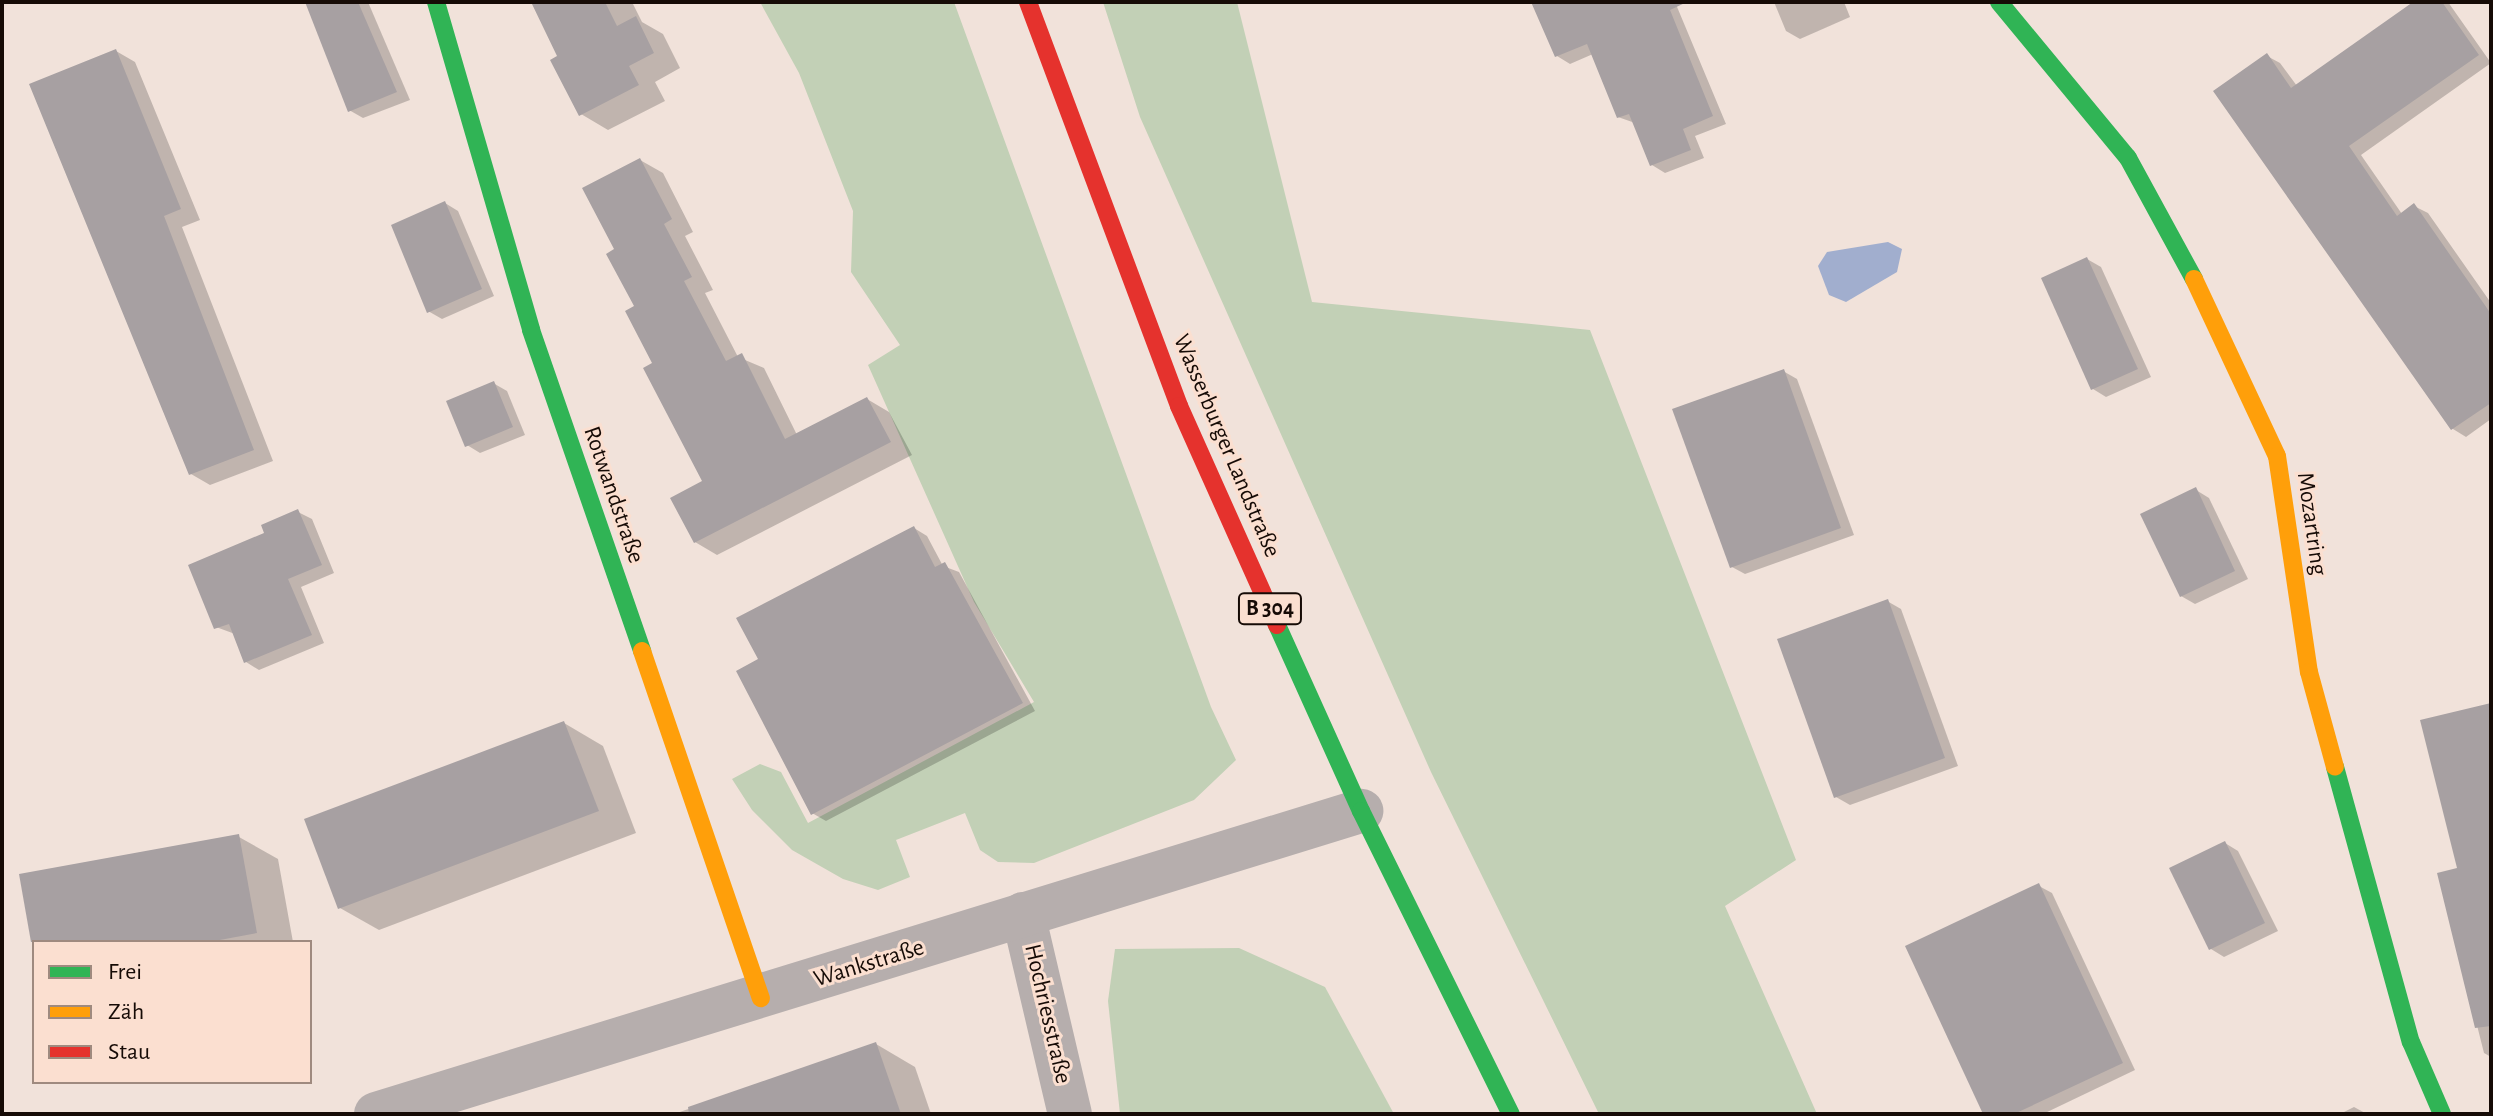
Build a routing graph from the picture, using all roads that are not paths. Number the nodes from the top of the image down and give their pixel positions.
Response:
1 (436, 2) edge
2 (1028, 2) edge
3 (1999, 2) edge
4 (1361, 811) junction
5 (1023, 914) junction
6 (761, 998) junction
7 (376, 1114) edge
8 (1070, 1114) edge
9 (1511, 1114) edge
10 (2442, 1114) edge

1 - 6 street, Rotwandstraße
2 - 4 street, Wasserburger Landstraße / B 304
3 - 10 street, Mozartring
4 - 5 street, Wankstraße
4 - 9 street, Wasserburger Landstraße / B 304
5 - 6 street, Wankstraße
5 - 8 street, Hochriesstraße
6 - 7 street, Wankstraße

